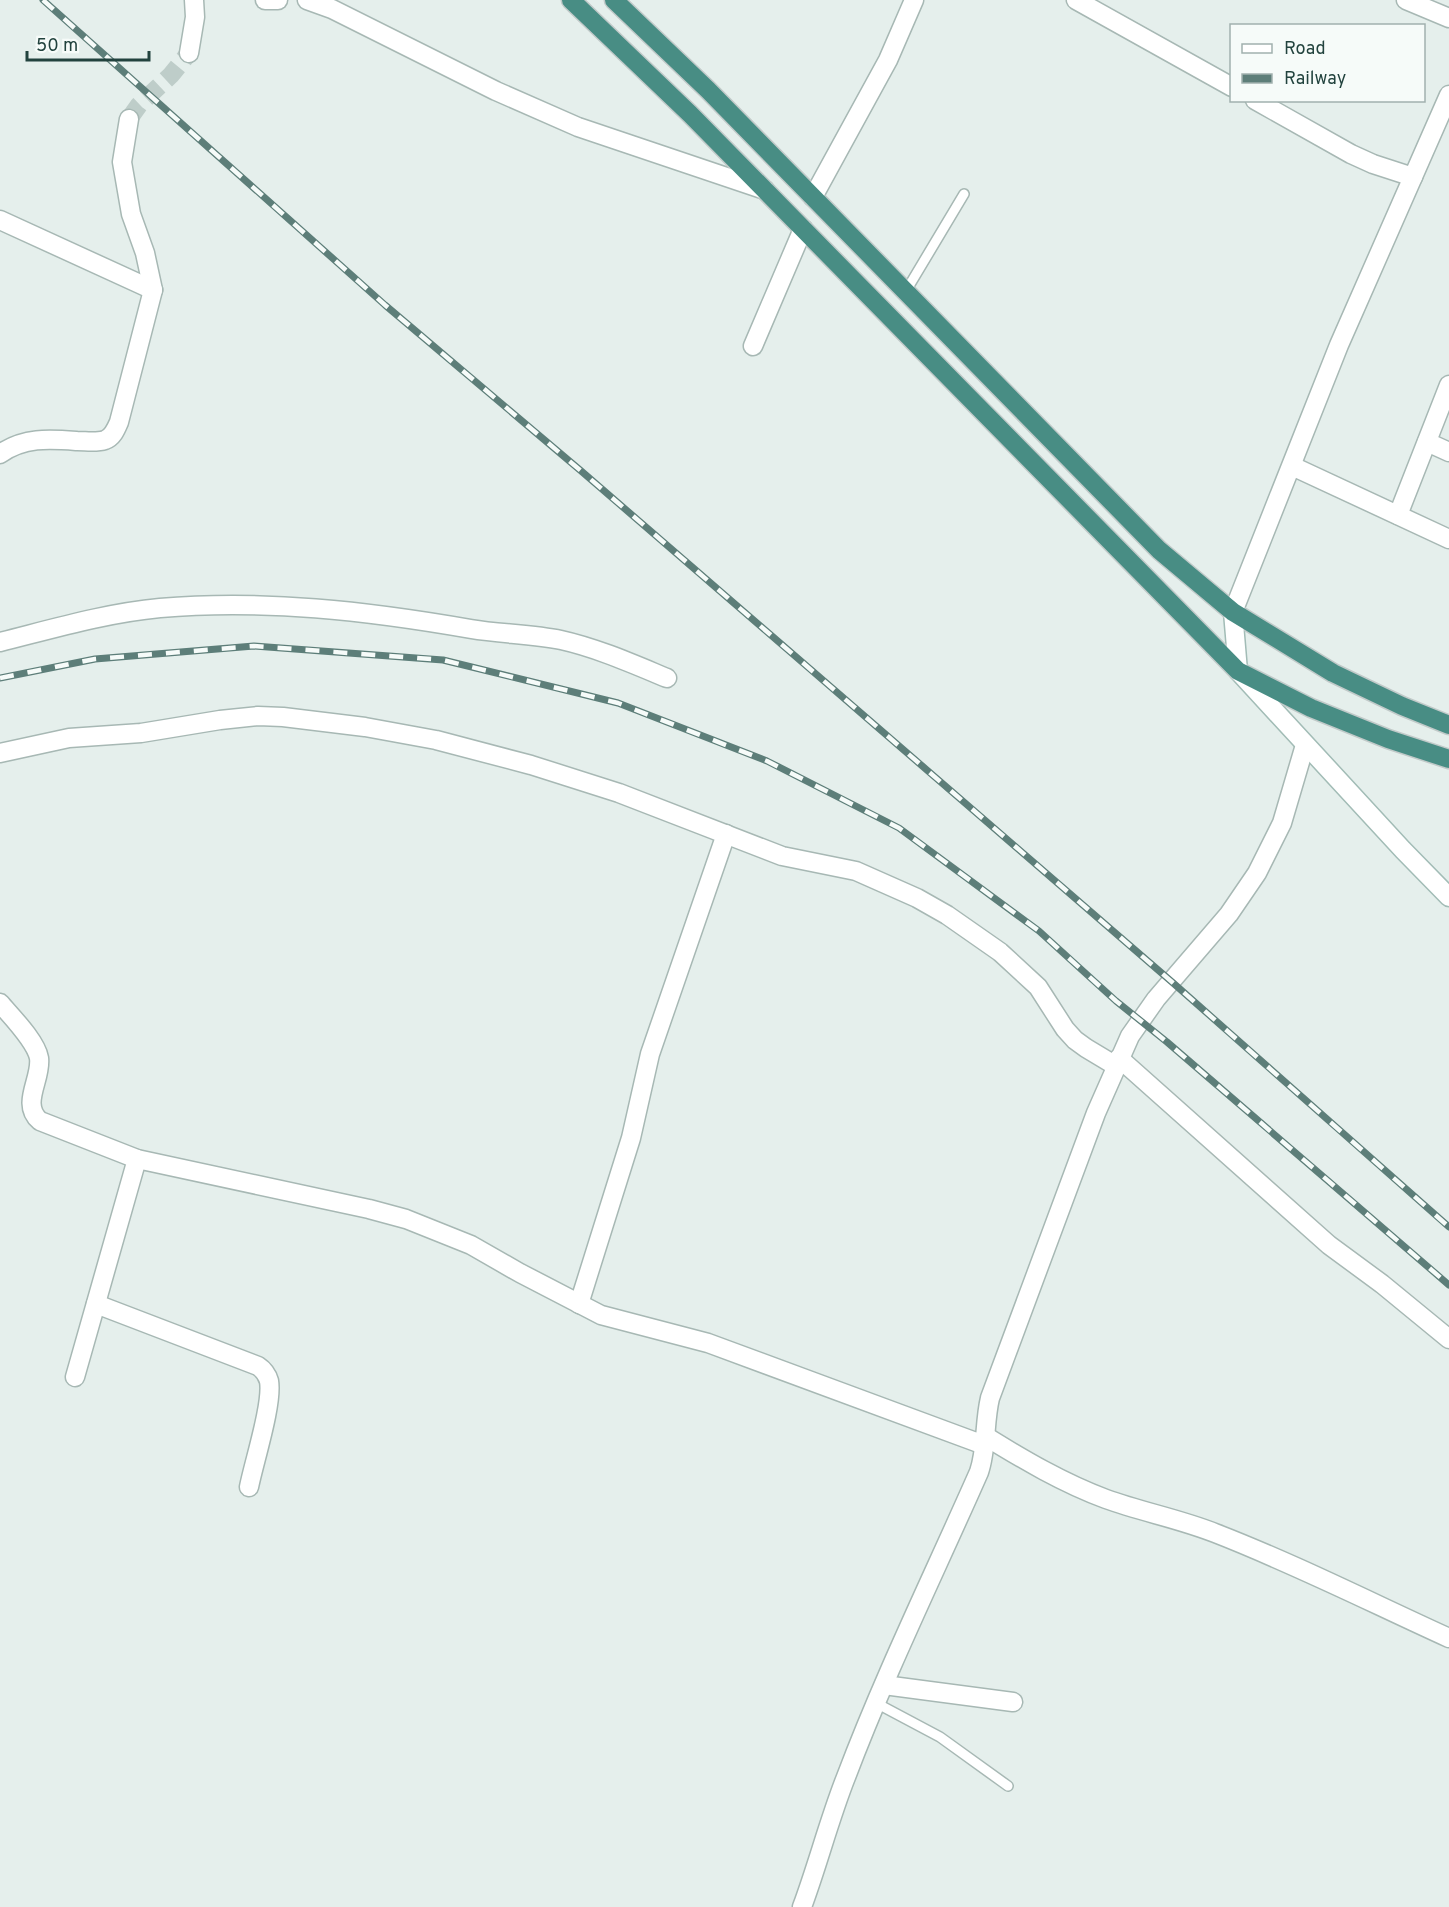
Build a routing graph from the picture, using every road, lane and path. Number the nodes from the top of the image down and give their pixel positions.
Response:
1 (194, 0) edge
2 (265, 0) edge
3 (278, 0) edge
4 (307, 0) edge
5 (571, 0) edge
6 (614, 0) edge
7 (914, 0) edge
8 (1076, 0) edge
9 (1406, 0) edge
10 (1449, 18) edge
11 (189, 52) tunnel mouth
12 (1230, 86) edge
13 (1449, 95) edge
14 (1259, 102) edge
15 (129, 119) tunnel mouth
16 (1413, 177) junction
17 (765, 190) junction
18 (964, 194) dead end
19 (813, 197) junction
20 (0, 220) edge
21 (802, 228) junction
22 (153, 290) junction
23 (906, 291) junction
24 (753, 346) dead end
25 (1449, 386) edge
26 (1426, 442) junction
27 (1449, 452) edge
28 (0, 454) edge
29 (1292, 466) junction
30 (1398, 515) junction
31 (1449, 539) edge
32 (1233, 612) junction
33 (0, 642) edge
34 (1238, 671) junction
35 (667, 678) dead end
36 (1449, 725) edge
37 (1305, 745) junction
38 (0, 753) edge
39 (1449, 759) edge
40 (726, 834) junction
41 (1449, 897) edge
42 (0, 1003) edge
43 (1118, 1062) junction
44 (137, 1159) junction
45 (96, 1304) junction
46 (579, 1304) junction
47 (1449, 1339) edge
48 (75, 1377) dead end
49 (984, 1440) junction
50 (249, 1487) dead end
51 (1449, 1638) edge
52 (884, 1685) junction
53 (1013, 1702) dead end
54 (876, 1703) junction
55 (1008, 1786) dead end
56 (802, 1907) edge

1 - 11 street
2 - 3 street
4 - 17 street
5 - 17 highway
6 - 19 highway
7 - 19 street
8 - 12 street
9 - 10 street
13 - 16 street
14 - 16 street
15 - 22 street
16 - 29 street
17 - 21 highway
18 - 23 lane
19 - 23 highway
20 - 22 street
21 - 24 street
21 - 34 highway
22 - 28 street
23 - 32 highway
25 - 26 street
26 - 27 street
26 - 30 street
29 - 30 street
29 - 32 street
30 - 31 street
32 - 34 street
32 - 36 highway
33 - 35 street
34 - 37 street
34 - 39 highway
37 - 41 street
37 - 43 street
38 - 40 street
40 - 43 street
40 - 46 street
42 - 44 street
43 - 47 street
43 - 49 street
44 - 45 street
44 - 46 street
45 - 48 street
45 - 50 street
46 - 49 street
49 - 51 street
49 - 52 street
52 - 53 street
52 - 54 street
54 - 55 lane
54 - 56 street

